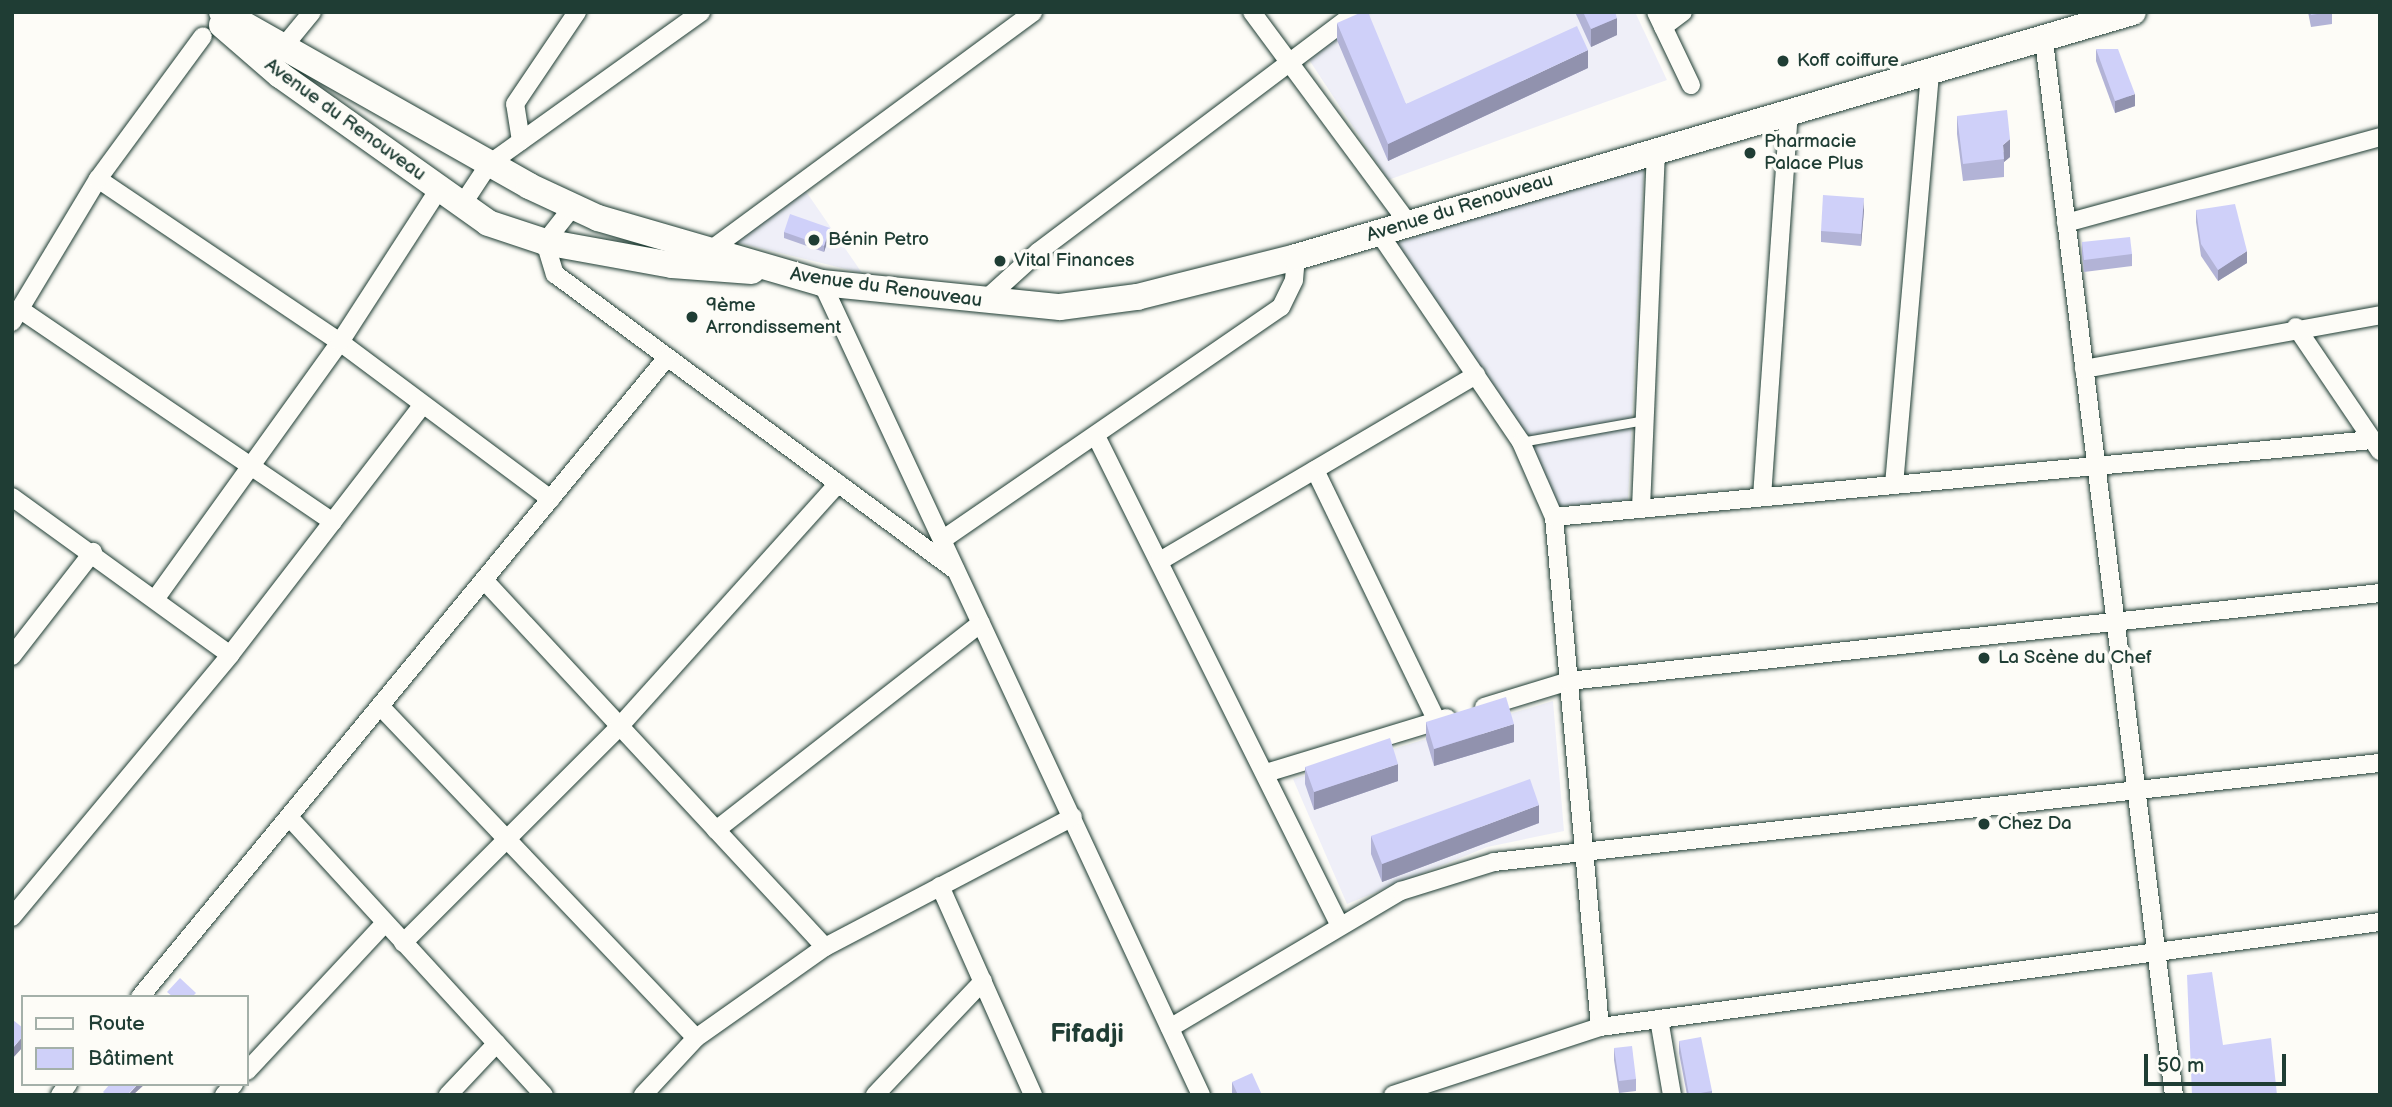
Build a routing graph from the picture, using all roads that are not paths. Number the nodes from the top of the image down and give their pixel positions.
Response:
1 (222, 12) edge
2 (312, 12) edge
3 (577, 12) edge
4 (701, 12) edge
5 (1033, 12) edge
6 (1252, 12) edge
7 (1356, 12) edge
8 (1683, 12) edge
9 (2133, 12) edge
10 (1660, 19) edge
11 (206, 24) edge
12 (2044, 41) junction
13 (284, 46) junction
14 (1289, 62) junction
15 (1930, 74) junction
16 (1691, 85) dead end
17 (1789, 109) junction
18 (2380, 137) edge
19 (521, 141) junction
20 (1656, 148) junction
21 (489, 164) junction
22 (98, 179) junction
23 (439, 189) junction
24 (462, 205) junction
25 (571, 209) junction
26 (1408, 223) junction
27 (2066, 223) junction
28 (1379, 233) junction
29 (545, 242) junction
30 (712, 249) junction
31 (1296, 257) junction
32 (774, 272) junction
33 (822, 283) junction
34 (984, 301) junction
35 (2380, 314) edge
36 (16, 316) edge
37 (2296, 327) junction
38 (340, 342) junction
39 (665, 360) junction
40 (2084, 369) junction
41 (1476, 375) junction
42 (422, 406) junction
43 (1645, 420) junction
44 (1097, 438) junction
45 (1521, 442) junction
46 (2376, 446) edge
47 (254, 466) junction
48 (1315, 470) junction
49 (2096, 470) junction
50 (838, 484) junction
51 (1894, 485) junction
52 (1762, 497) junction
53 (12, 498) edge
54 (551, 499) junction
55 (1641, 508) junction
56 (1554, 517) junction
57 (333, 522) junction
58 (942, 540) junction
59 (93, 552) junction
60 (1160, 561) junction
61 (957, 571) junction
62 (484, 580) junction
63 (2380, 593) edge
64 (156, 598) junction
65 (2115, 621) junction
66 (981, 623) junction
67 (230, 655) junction
68 (12, 656) edge
69 (1569, 681) junction
70 (380, 706) junction
71 (1437, 721) junction
72 (618, 729) junction
73 (2380, 764) edge
74 (1266, 773) junction
75 (2136, 790) junction
76 (289, 817) junction
77 (1073, 817) junction
78 (716, 830) junction
79 (507, 839) junction
80 (1588, 850) junction
81 (940, 886) junction
82 (12, 917) edge
83 (2380, 922) edge
84 (385, 923) junction
85 (1339, 924) junction
86 (403, 943) junction
87 (825, 947) junction
88 (2156, 957) junction
89 (983, 981) junction
90 (142, 995) edge
91 (1658, 1019) junction
92 (1600, 1027) junction
93 (1170, 1028) junction
94 (696, 1038) junction
95 (497, 1043) junction
96 (248, 1070) edge
97 (448, 1095) edge
98 (544, 1095) edge
99 (643, 1095) edge
100 (875, 1095) edge
101 (1033, 1095) edge
102 (1202, 1095) edge
103 (1393, 1095) edge
104 (1672, 1095) edge
105 (2174, 1095) edge

1 - 13 main road, Avenue du Renouveau
2 - 13 street
3 - 19 street
4 - 19 street
5 - 30 street
6 - 14 street
7 - 14 street
8 - 10 street
9 - 12 main road, Avenue du Renouveau
10 - 16 street
11 - 22 street
11 - 23 main road, Avenue du Renouveau
12 - 15 main road, Avenue du Renouveau
12 - 27 street
13 - 21 main road, Avenue du Renouveau
14 - 26 street
14 - 34 street
15 - 17 main road, Avenue du Renouveau
15 - 51 street
17 - 20 main road, Avenue du Renouveau
17 - 52 street
18 - 27 street
19 - 21 street
20 - 26 main road, Avenue du Renouveau
20 - 43 street
21 - 24 street
21 - 25 main road, Avenue du Renouveau
22 - 36 street
22 - 38 street
23 - 24 main road, Avenue du Renouveau
23 - 38 street
24 - 29 main road, Avenue du Renouveau
25 - 29 street
25 - 30 main road, Avenue du Renouveau
26 - 28 main road, Avenue du Renouveau
27 - 40 street
28 - 31 main road, Avenue du Renouveau
28 - 41 street
29 - 32 main road, Avenue du Renouveau
29 - 39 street
30 - 32 main road, Avenue du Renouveau
31 - 34 main road, Avenue du Renouveau
31 - 44 street
32 - 33 main road, Avenue du Renouveau
33 - 34 main road, Avenue du Renouveau
33 - 58 street
35 - 37 street
36 - 47 street
37 - 40 street
37 - 46 street
38 - 42 street
38 - 47 street
39 - 50 street
39 - 54 street
40 - 49 street
41 - 45 street
41 - 48 street
42 - 54 street
42 - 57 street
43 - 45 lane
43 - 55 street
44 - 58 street
44 - 60 street
45 - 56 street
46 - 49 street
47 - 57 street
47 - 64 street
48 - 60 street
48 - 71 street
49 - 51 street
49 - 65 street
50 - 61 street
50 - 72 street
51 - 52 street
52 - 55 street
53 - 59 street
54 - 62 street
55 - 56 street
56 - 69 street
57 - 67 street
58 - 61 street
59 - 64 street
59 - 68 street
60 - 74 street
61 - 66 street
62 - 70 street
62 - 72 street
63 - 65 street
64 - 67 street
65 - 69 street
65 - 75 street
66 - 77 street
66 - 78 street
67 - 82 street
69 - 71 street
69 - 80 street
70 - 76 street
70 - 79 street
71 - 74 street
72 - 78 street
72 - 79 street
73 - 75 street
74 - 85 street
75 - 80 street
75 - 88 street
76 - 84 street
76 - 90 street
77 - 81 street
77 - 93 street
78 - 87 street
79 - 86 street
79 - 94 street
80 - 85 street
80 - 92 street
81 - 87 street
81 - 89 street
83 - 88 street
84 - 86 street
84 - 96 street
85 - 93 street
86 - 95 street
87 - 94 street
88 - 91 street
88 - 105 street
89 - 100 street
89 - 101 street
91 - 92 street
91 - 104 street
92 - 103 street
93 - 102 street
94 - 99 street
95 - 97 street
95 - 98 street

